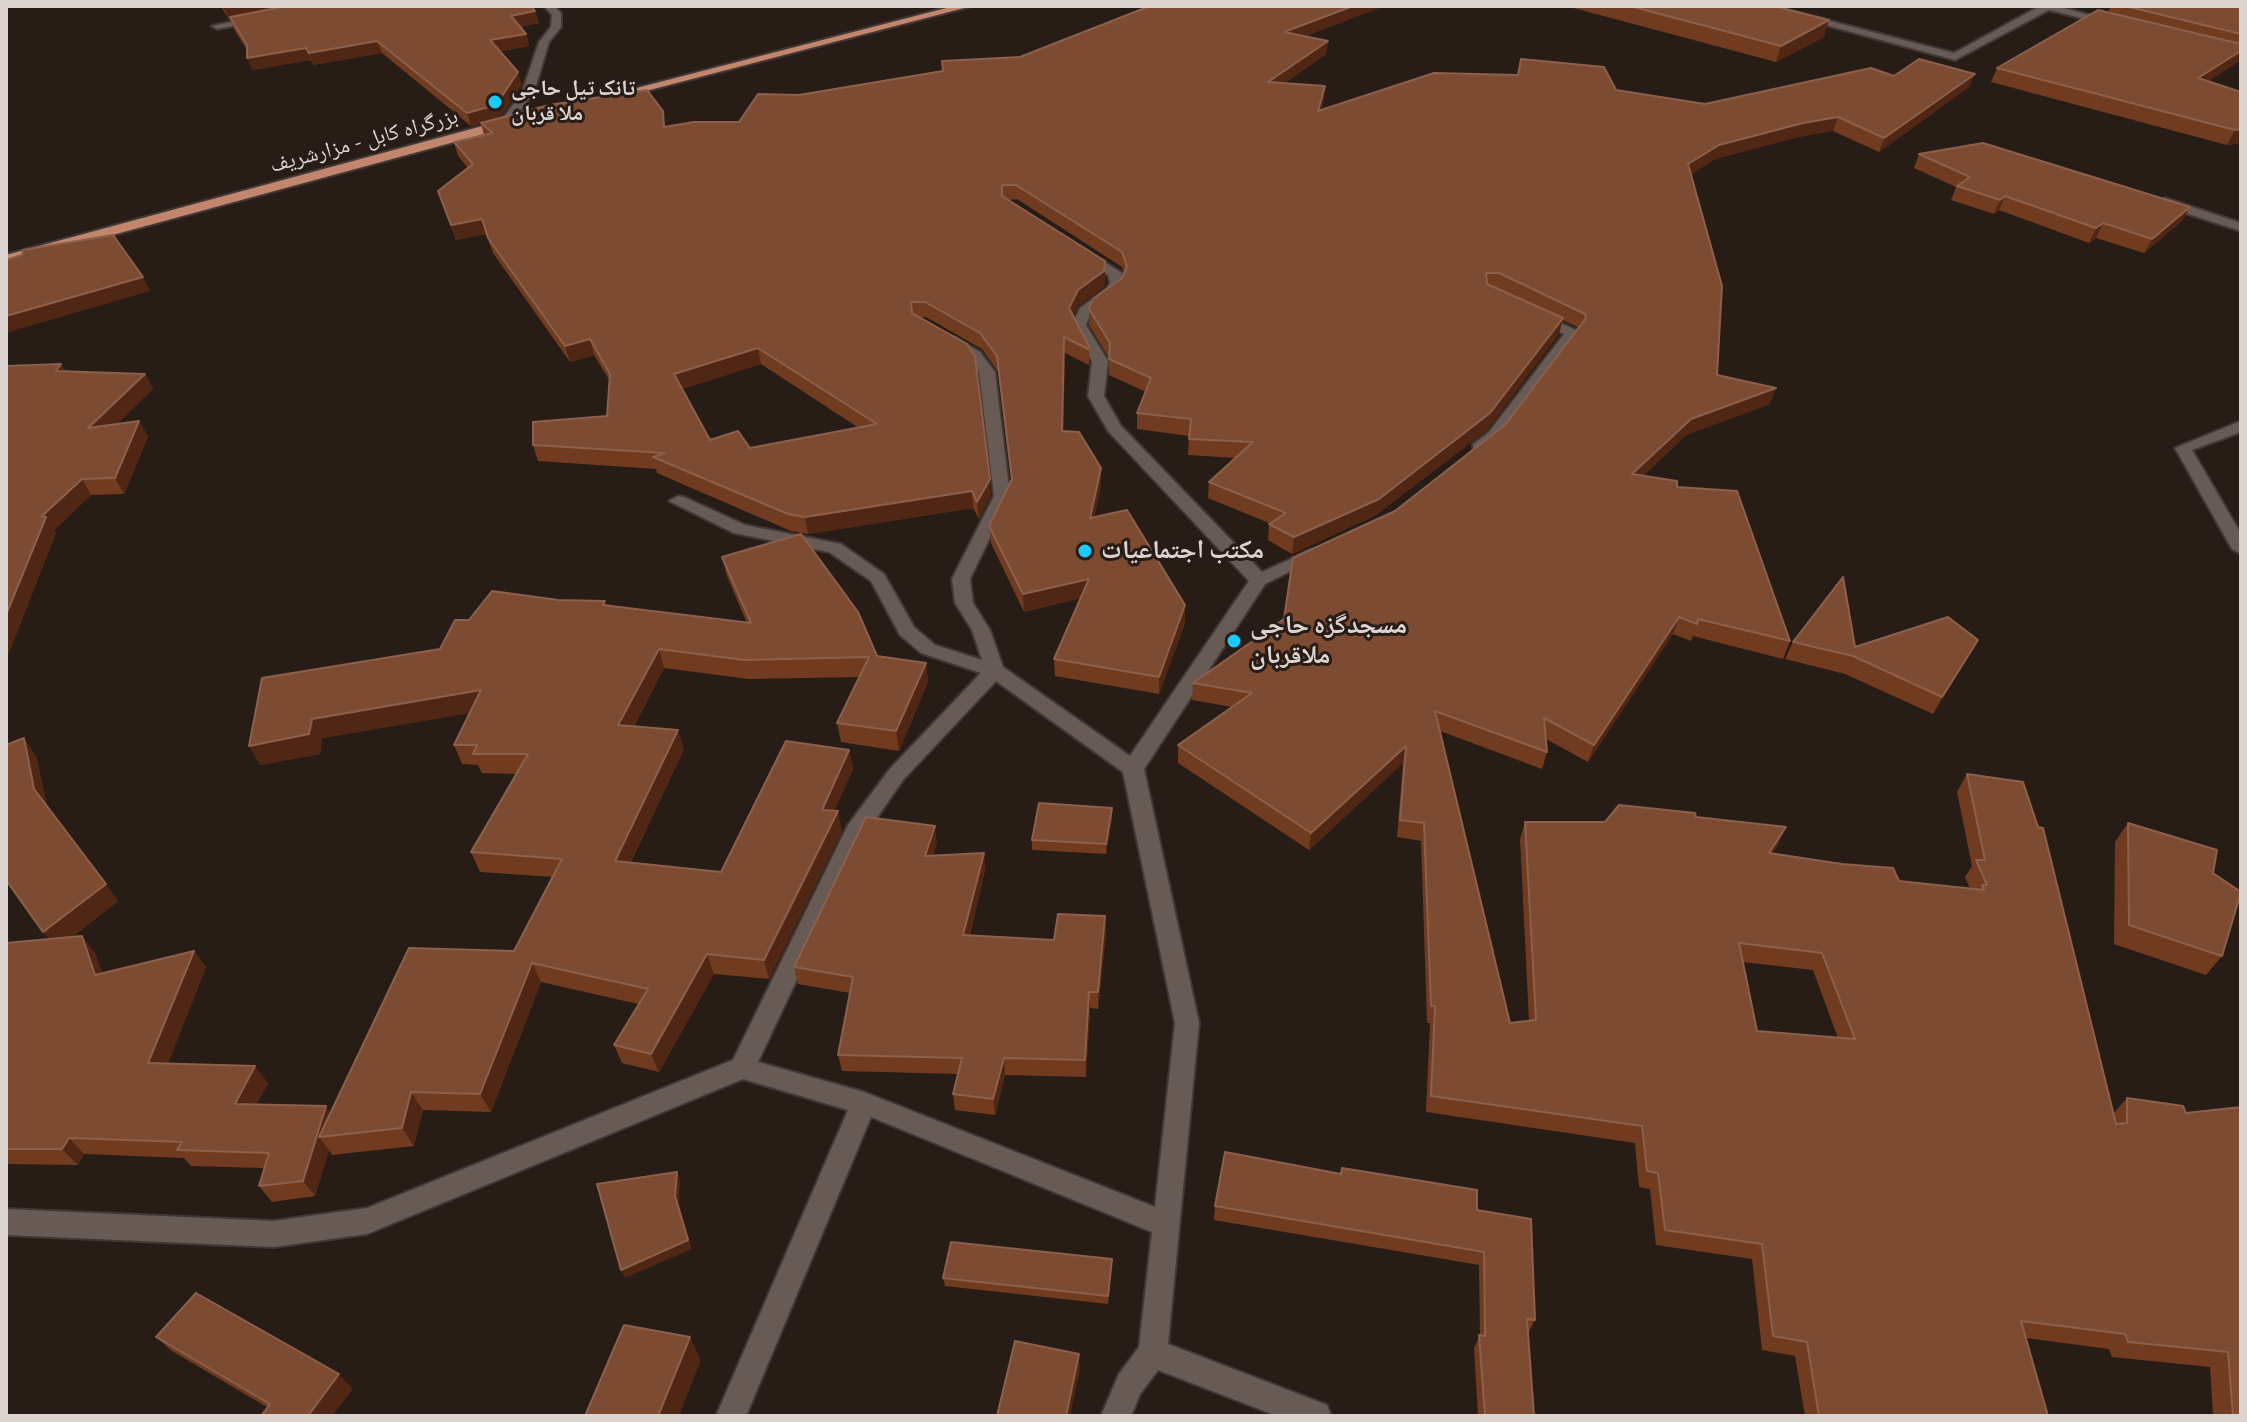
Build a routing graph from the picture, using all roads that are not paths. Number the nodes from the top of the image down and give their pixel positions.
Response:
1 (549, 6) edge
2 (967, 6) edge
3 (1760, 6) edge
4 (2047, 6) edge
5 (275, 16) edge
6 (2122, 25) edge
7 (217, 26) dead end
8 (582, 104) edge
9 (520, 120) edge
10 (505, 124) junction
11 (2155, 199) edge
12 (2241, 227) edge
13 (1062, 239) edge
14 (6, 260) edge
15 (1518, 307) edge
16 (934, 331) edge
17 (2241, 426) edge
18 (1458, 464) edge
19 (678, 501) dead end
20 (1329, 548) edge
21 (2241, 549) edge
22 (1259, 580) junction
23 (995, 671) junction
24 (1133, 768) junction
25 (742, 1068) junction
26 (864, 1103) junction
27 (6, 1222) edge
28 (1165, 1224) junction
29 (1153, 1353) junction
30 (731, 1416) edge
31 (1116, 1416) edge
32 (1316, 1416) edge

1 - 10 street
2 - 8 highway
3 - 4 street
4 - 6 street
5 - 7 street
9 - 10 highway, بزرگراه کابل - مزارشریف
10 - 14 highway, بزرگراه کابل - مزارشریف
11 - 12 street
13 - 22 street
15 - 18 street
16 - 23 street
17 - 21 street
19 - 23 street
20 - 22 street
22 - 24 street
23 - 24 street
23 - 25 street
24 - 28 street
25 - 26 street
25 - 27 street
26 - 28 street
26 - 30 street
28 - 29 street
29 - 31 street
29 - 32 street

